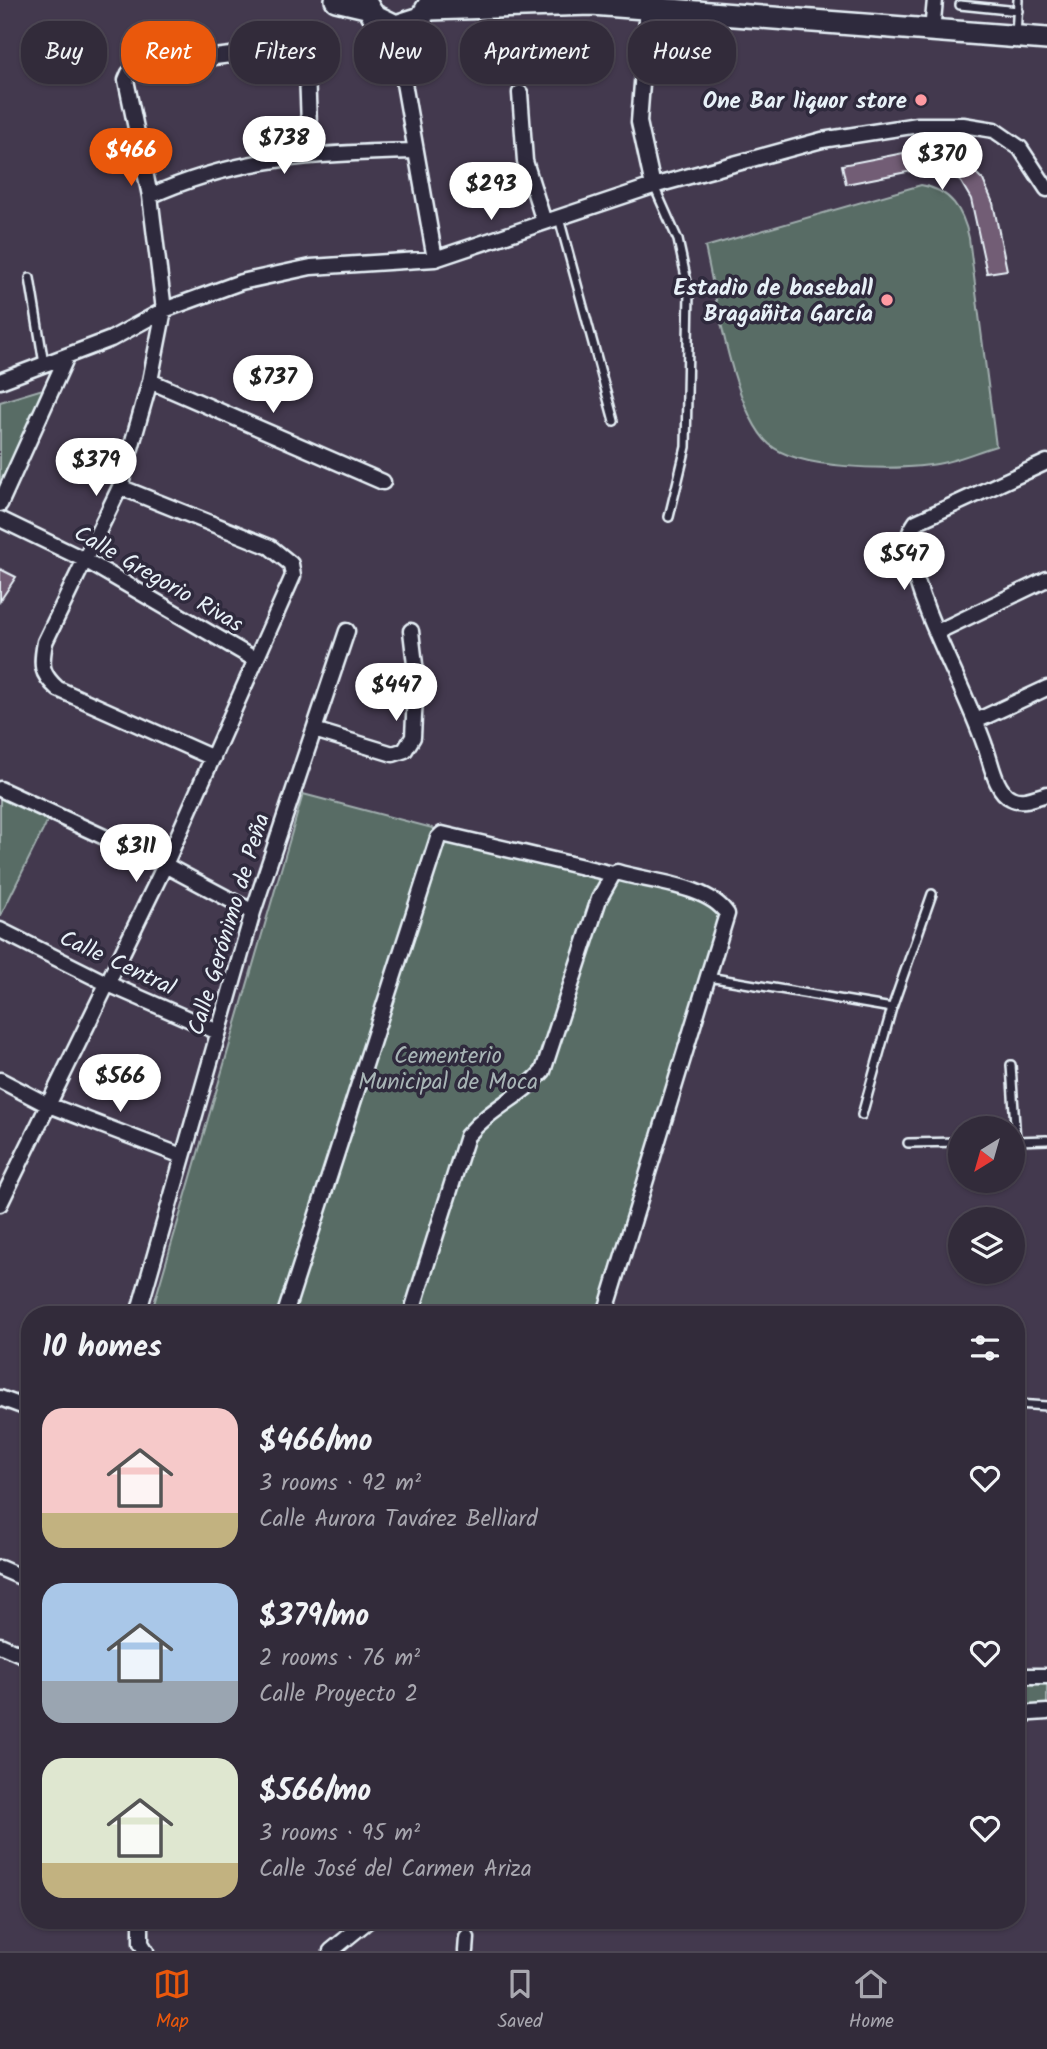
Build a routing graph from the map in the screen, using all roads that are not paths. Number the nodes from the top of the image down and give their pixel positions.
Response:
1 (336, 0) edge
2 (935, 0) edge
3 (1018, 0) edge
4 (584, 2) edge
5 (960, 5) dead end
6 (367, 7) edge
7 (648, 7) junction
8 (427, 9) edge
9 (1018, 11) junction
10 (932, 31) junction
11 (1016, 36) junction
12 (1047, 39) edge
13 (404, 84) edge
14 (520, 93) dead end
15 (416, 151) junction
16 (310, 153) junction
17 (653, 186) junction
18 (1047, 189) edge
19 (150, 196) junction
20 (559, 217) junction
21 (544, 222) junction
22 (435, 259) junction
23 (30, 278) dead end
24 (164, 310) junction
25 (67, 356) junction
26 (44, 365) junction
27 (0, 381) edge
28 (150, 381) junction
29 (614, 421) dead end
30 (1047, 462) edge
31 (383, 482) dead end
32 (120, 487) junction
33 (0, 504) edge
34 (669, 517) dead end
35 (0, 519) edge
36 (85, 559) junction
37 (1047, 579) edge
38 (347, 631) dead end
39 (411, 631) dead end
40 (937, 632) junction
41 (256, 660) junction
42 (1047, 688) edge
43 (976, 721) junction
44 (314, 730) junction
45 (213, 758) junction
46 (0, 789) edge
47 (1047, 794) edge
48 (165, 865) junction
49 (612, 874) junction
50 (932, 894) dead end
51 (253, 912) junction
52 (0, 930) edge
53 (707, 976) junction
54 (106, 983) junction
55 (892, 1008) junction
56 (219, 1032) junction
57 (1011, 1065) dead end
58 (0, 1080) edge
59 (46, 1104) junction
60 (862, 1115) dead end
61 (1013, 1116) edge
62 (1047, 1140) edge
63 (1026, 1141) edge
64 (948, 1142) edge
65 (908, 1143) dead end
66 (181, 1156) junction
67 (0, 1204) edge
68 (140, 1306) edge
69 (288, 1306) edge
70 (414, 1306) edge
71 (608, 1306) edge
72 (0, 1398) edge
73 (1025, 1405) edge
74 (21, 1406) edge
75 (1047, 1406) edge
76 (0, 1568) edge
77 (21, 1577) edge
78 (0, 1645) edge
79 (21, 1654) edge
80 (1025, 1676) edge
81 (1047, 1676) edge
82 (1047, 1712) edge
83 (1025, 1713) edge
84 (141, 1929) edge
85 (358, 1929) edge
86 (146, 1951) edge
87 (331, 1951) edge

1 - 6 main road
2 - 10 street
3 - 9 lane
4 - 7 main road
4 - 8 main road
5 - 9 lane
6 - 8 main road
7 - 10 main road
7 - 17 street
9 - 11 lane
10 - 11 main road
11 - 12 main road
13 - 15 street
14 - 21 street
15 - 16 street
15 - 22 street
16 - 19 street
16 - 19 street
17 - 18 street
17 - 20 street
17 - 34 lane
19 - 24 street
20 - 21 street
20 - 29 lane
21 - 22 street
22 - 24 street
23 - 26 lane
24 - 25 street
24 - 28 street
25 - 26 street
25 - 33 street
26 - 27 street
28 - 31 street
28 - 32 street
30 - 40 street
32 - 36 street
32 - 41 street
35 - 36 street, Calle Gregorio Rivas
36 - 41 street, Calle Gregorio Rivas
36 - 45 street
37 - 40 street
38 - 44 street, Calle Gerónimo de Peña
39 - 44 street
40 - 43 street
41 - 45 street
42 - 43 street
43 - 47 street
44 - 51 street, Calle Gerónimo de Peña
45 - 48 street
46 - 48 street
48 - 51 street
48 - 54 street
49 - 53 street
49 - 69 street
49 - 70 street
50 - 55 lane
51 - 56 street, Calle Gerónimo de Peña
52 - 54 street, Calle Central
53 - 55 lane
53 - 71 street
54 - 56 street, Calle Central
54 - 59 street
55 - 60 lane
56 - 66 street, Calle Gerónimo de Peña
57 - 61 lane
58 - 59 street
59 - 66 street
59 - 67 street
62 - 63 lane
64 - 65 lane
66 - 68 street, Calle Gerónimo de Peña
72 - 74 street
73 - 75 lane
76 - 77 street
78 - 79 street
80 - 81 street
82 - 83 street
84 - 86 street
85 - 87 street

